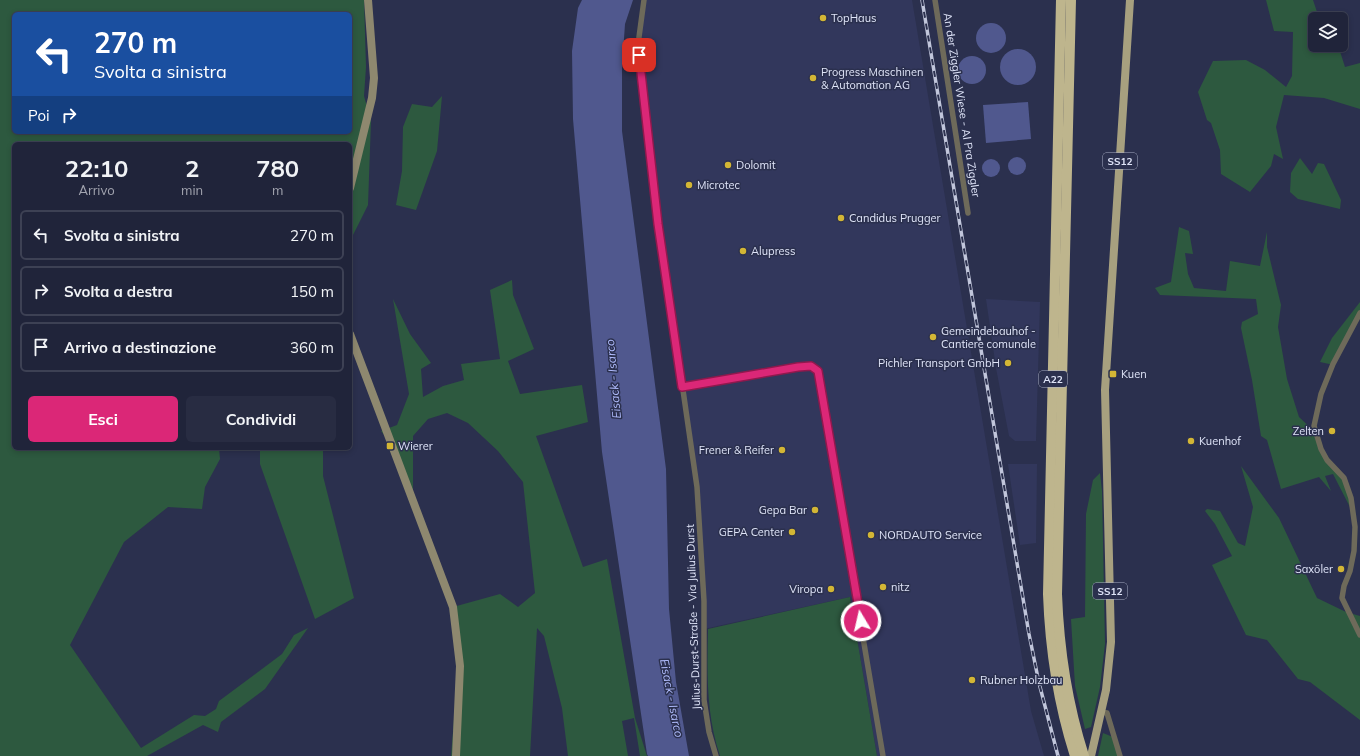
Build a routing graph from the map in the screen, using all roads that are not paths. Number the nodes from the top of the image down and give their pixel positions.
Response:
1 (368, 0) edge
2 (644, 0) edge
3 (935, 0) edge
4 (1062, 0) edge
5 (1071, 0) edge
6 (1130, 0) edge
7 (352, 180) edge
8 (968, 213) dead end
9 (1360, 312) edge
10 (352, 339) edge
11 (682, 387) junction
12 (1360, 635) edge
13 (1101, 712) junction
14 (456, 756) edge
15 (716, 756) edge
16 (883, 756) edge
17 (1075, 756) edge
18 (1084, 756) edge
19 (1091, 756) edge
20 (1120, 756) edge

1 - 7 street
2 - 11 street, Julius-Durst-Straße - Via Julius Durst
3 - 8 street, An der Ziggler Wiese - Al Pra Ziggler
4 - 17 highway, A22
5 - 18 highway, A22
6 - 13 main road, SS12
9 - 12 street
10 - 14 street
11 - 15 street, Julius-Durst-Straße - Via Julius Durst
11 - 16 street
13 - 19 main road, SS12
13 - 20 street

